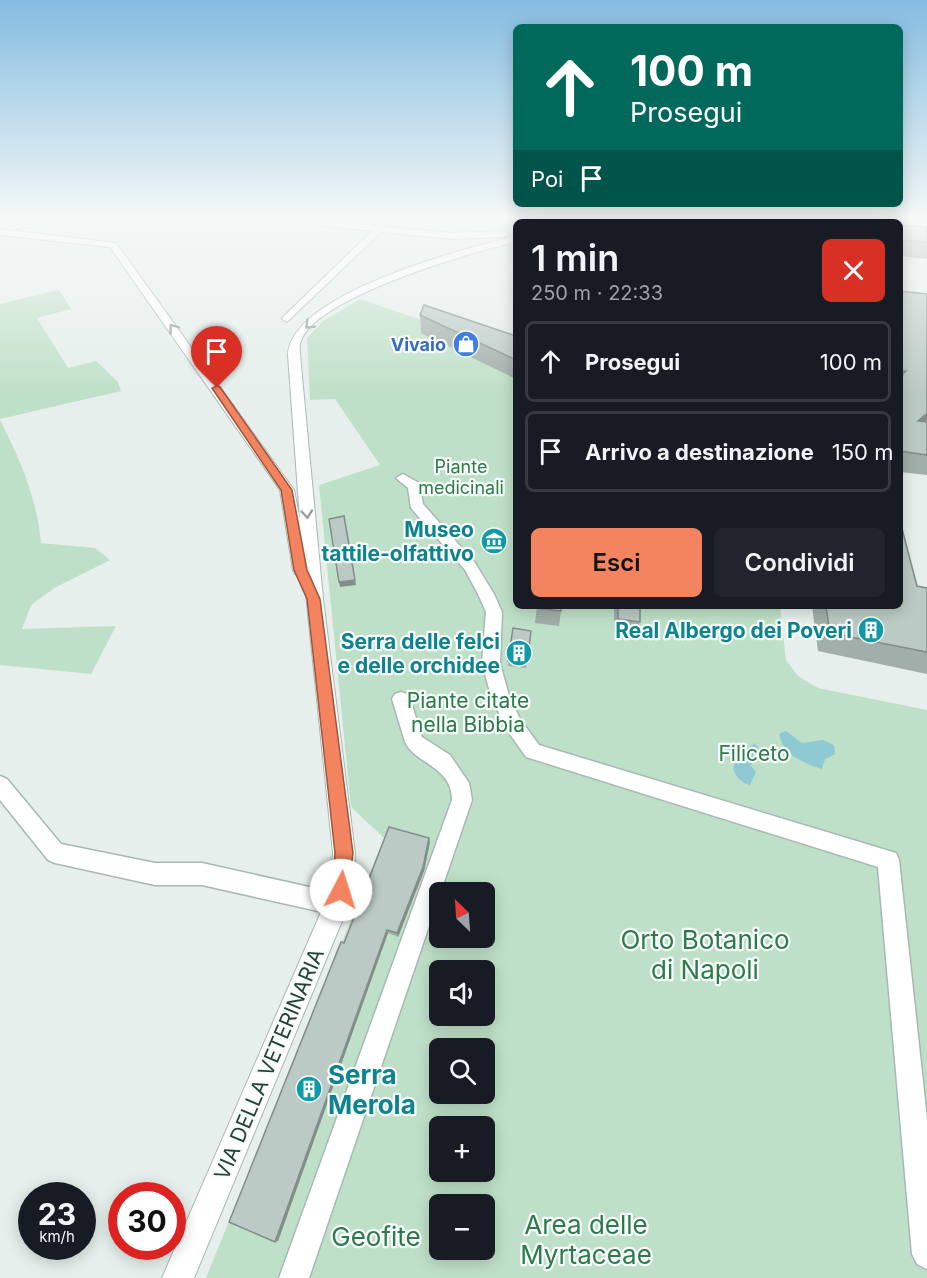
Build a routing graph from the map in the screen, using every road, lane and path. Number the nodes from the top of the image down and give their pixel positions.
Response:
1 (135, 276) edge
2 (331, 276) edge
3 (396, 276) edge
4 (286, 319) dead end
5 (403, 478) dead end
6 (314, 599) junction
7 (401, 699) dead end
8 (0, 785) edge
9 (336, 904) junction
10 (927, 1254) edge
11 (178, 1278) edge
12 (294, 1278) edge

6 -> 1 street
2 - 4 street
3 -> 6 street, VIA DELLA VETERINARIA
5 - 10 street
6 - 9 street, VIA DELLA VETERINARIA
7 - 12 street
8 - 9 street
9 - 11 street, VIA DELLA VETERINARIA

